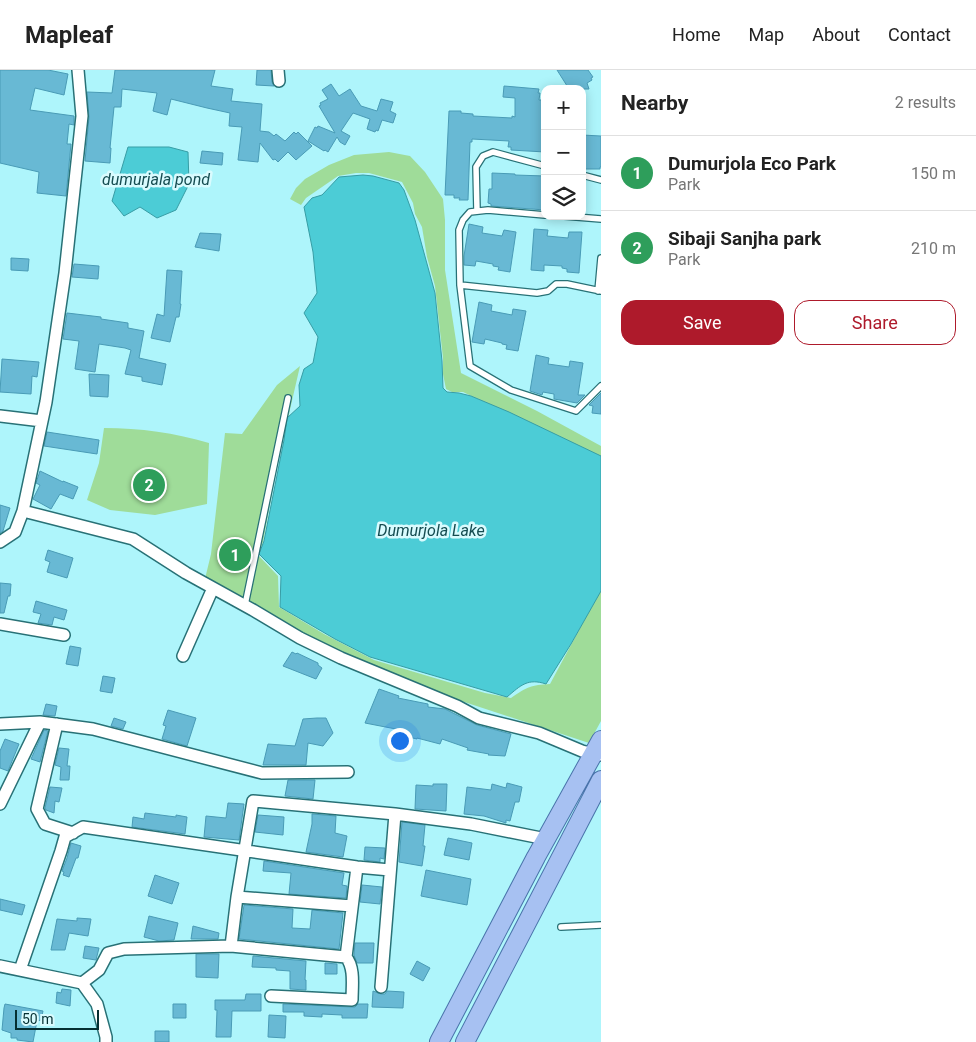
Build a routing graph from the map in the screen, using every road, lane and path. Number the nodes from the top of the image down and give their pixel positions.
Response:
1 (78, 70) edge
2 (541, 165) edge
3 (586, 176) edge
4 (601, 180) edge
5 (477, 211) junction
6 (541, 215) edge
7 (586, 218) edge
8 (601, 219) edge
9 (601, 258) edge
10 (460, 285) junction
11 (599, 291) edge
12 (601, 386) edge
13 (288, 398) dead end
14 (0, 416) edge
15 (42, 421) junction
16 (23, 511) junction
17 (0, 542) edge
18 (213, 588) junction
19 (245, 605) junction
20 (0, 624) edge
21 (64, 635) dead end
22 (183, 656) dead end
23 (40, 722) junction
24 (0, 724) edge
25 (56, 724) junction
26 (598, 750) edge
27 (348, 772) dead end
28 (600, 783) edge
29 (0, 804) edge
30 (395, 814) junction
31 (73, 833) junction
32 (546, 839) junction
33 (244, 850) junction
34 (357, 866) junction
35 (390, 870) junction
36 (237, 897) junction
37 (352, 906) junction
38 (601, 925) edge
39 (561, 927) dead end
40 (231, 946) junction
41 (346, 957) junction
42 (0, 966) edge
43 (20, 970) junction
44 (82, 983) junction
45 (381, 987) dead end
46 (271, 996) dead end
47 (106, 1042) edge
48 (439, 1042) edge
49 (465, 1042) edge

1 - 15 street
2 - 5 lane
3 - 4 lane
5 - 6 lane
5 - 10 lane
7 - 8 lane
9 - 11 lane
10 - 11 lane
10 - 12 lane
13 - 19 lane
14 - 15 street
15 - 16 street
16 - 17 street
16 - 18 street
18 - 19 street
18 - 22 street
19 - 26 street
20 - 21 street
23 - 24 street
23 - 25 street
23 - 29 street
25 - 27 street
25 - 31 street
26 - 32 main road
28 - 49 main road
30 - 32 street
30 - 33 street
30 - 35 street
31 - 33 street
31 - 43 street
32 - 48 main road
33 - 34 street
33 - 36 street
34 - 35 street
34 - 37 street
35 - 45 street
36 - 37 street
36 - 40 street
37 - 41 street
38 - 39 lane
40 - 41 street
40 - 44 street
41 - 46 street
42 - 43 street
43 - 44 street
44 - 47 street

